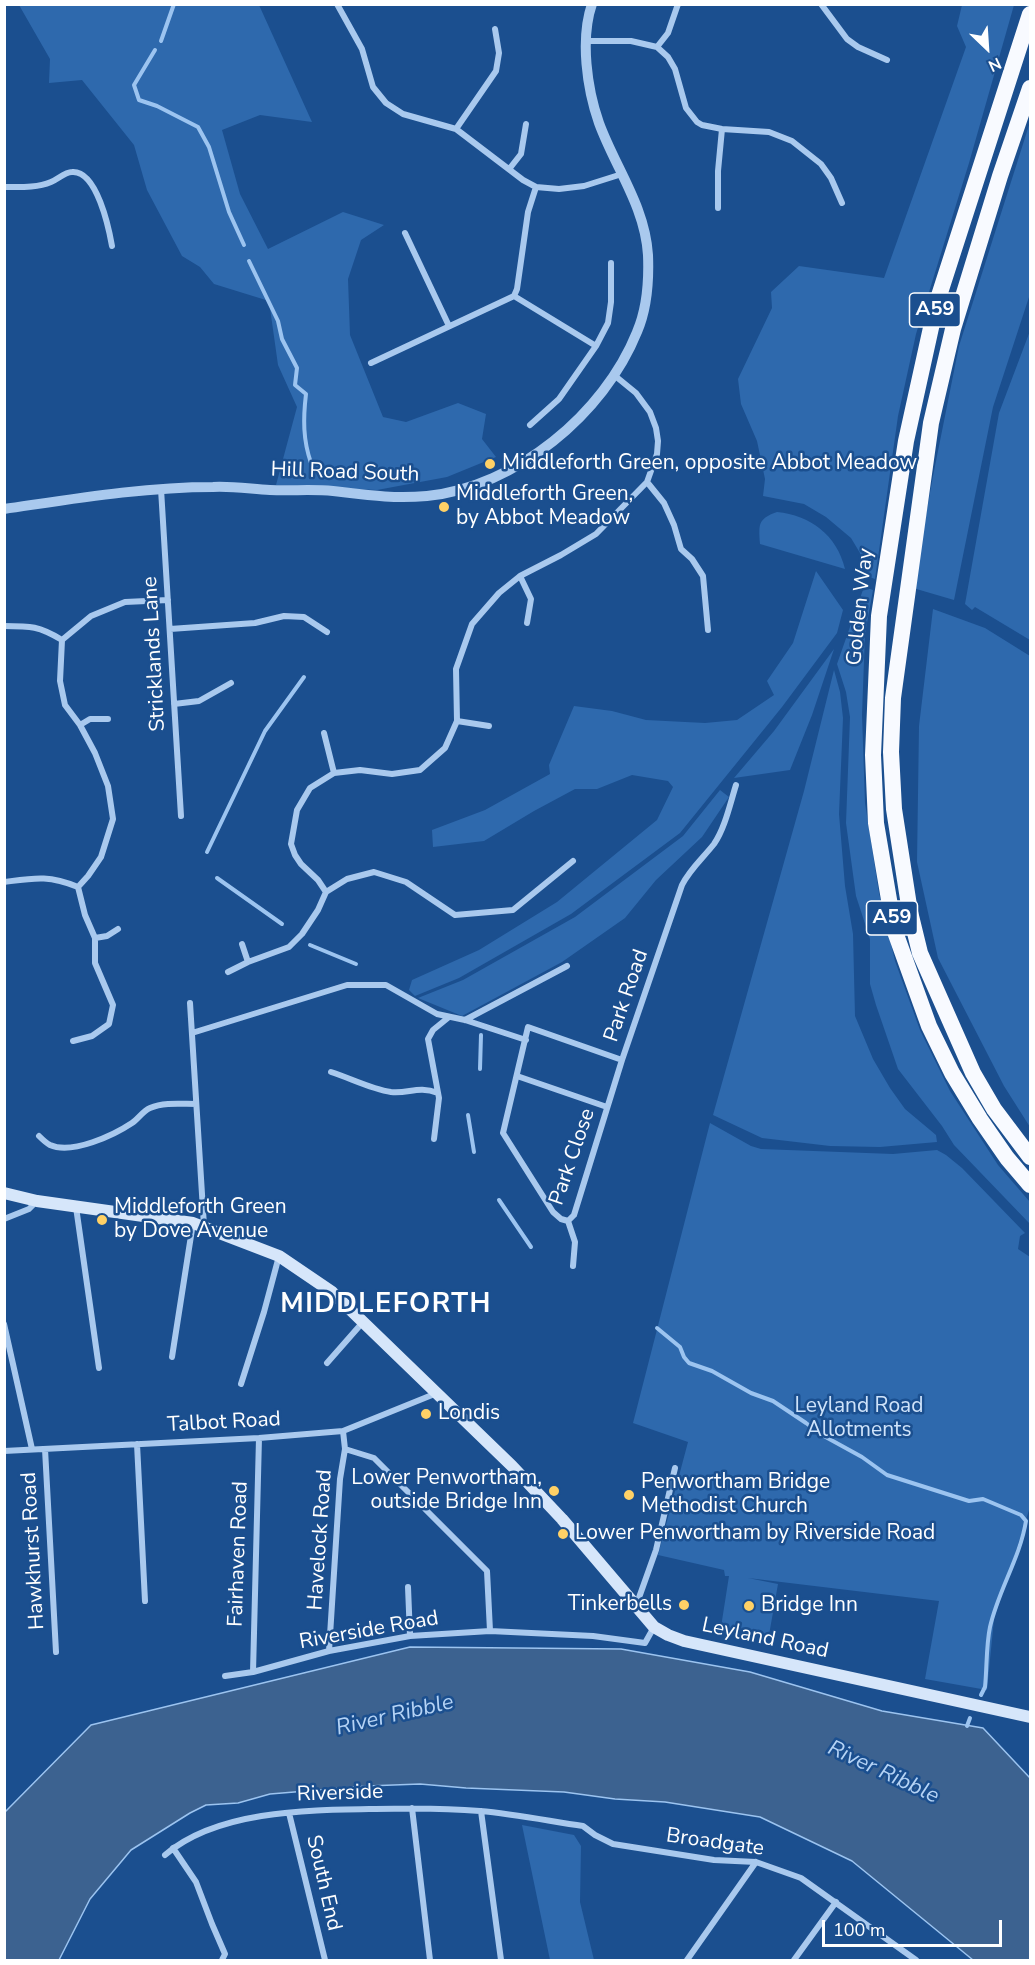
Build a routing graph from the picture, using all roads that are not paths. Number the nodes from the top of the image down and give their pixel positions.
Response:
1 (337, 4) edge
2 (592, 4) edge
3 (678, 4) edge
4 (821, 4) edge
5 (1026, 4) edge
6 (1030, 14) edge
7 (495, 29) dead end
8 (584, 41) junction
9 (657, 47) junction
10 (887, 60) dead end
11 (1008, 86) junction
12 (1030, 88) edge
13 (526, 124) dead end
14 (456, 129) junction
15 (722, 129) junction
16 (510, 168) junction
17 (623, 174) junction
18 (4, 187) edge
19 (536, 187) junction
20 (842, 203) dead end
21 (718, 208) dead end
22 (405, 233) dead end
23 (112, 246) dead end
24 (611, 263) dead end
25 (514, 296) junction
26 (449, 326) junction
27 (596, 346) junction
28 (371, 363) dead end
29 (614, 375) junction
30 (530, 425) dead end
31 (647, 482) junction
32 (161, 489) junction
33 (4, 509) edge
34 (520, 576) junction
35 (168, 600) junction
36 (526, 623) dead end
37 (4, 626) edge
38 (170, 629) junction
39 (708, 630) dead end
40 (327, 632) dead end
41 (62, 640) junction
42 (231, 683) dead end
43 (174, 704) junction
44 (108, 719) dead end
45 (457, 721) junction
46 (80, 725) junction
47 (489, 726) dead end
48 (324, 733) dead end
49 (334, 773) junction
50 (736, 785) dead end
51 (181, 816) dead end
52 (573, 861) dead end
53 (4, 882) edge
54 (78, 887) junction
55 (326, 892) junction
56 (118, 929) dead end
57 (95, 938) junction
58 (242, 944) dead end
59 (248, 962) junction
60 (567, 966) dead end
61 (228, 972) dead end
62 (190, 1003) dead end
63 (449, 1017) junction
64 (465, 1020) junction
65 (192, 1033) junction
66 (526, 1040) junction
67 (73, 1041) dead end
68 (622, 1060) junction
69 (331, 1072) dead end
70 (517, 1076) junction
71 (438, 1093) junction
72 (196, 1104) junction
73 (607, 1107) junction
74 (39, 1136) dead end
75 (434, 1139) dead end
76 (1030, 1157) edge
77 (1030, 1185) edge
78 (4, 1192) edge
79 (38, 1201) junction
80 (76, 1207) junction
81 (4, 1219) edge
82 (568, 1221) junction
83 (199, 1225) junction
84 (279, 1256) junction
85 (573, 1266) dead end
86 (363, 1322) junction
87 (4, 1324) edge
88 (172, 1357) dead end
89 (327, 1363) dead end
90 (99, 1368) dead end
91 (241, 1384) dead end
92 (437, 1393) junction
93 (343, 1431) junction
94 (260, 1438) junction
95 (137, 1444) junction
96 (32, 1449) junction
97 (45, 1449) junction
98 (345, 1449) junction
99 (4, 1450) edge
100 (675, 1468) dead end
101 (408, 1587) dead end
102 (145, 1601) dead end
103 (636, 1606) junction
104 (654, 1627) junction
105 (490, 1631) junction
106 (410, 1636) junction
107 (329, 1651) junction
108 (56, 1652) dead end
109 (253, 1672) junction
110 (225, 1676) dead end
111 (1030, 1717) edge
112 (412, 1808) junction
113 (482, 1811) junction
114 (290, 1813) junction
115 (524, 1817) joint
116 (172, 1848) junction
117 (165, 1855) dead end
118 (756, 1862) junction
119 (836, 1902) junction
120 (907, 1954) junction
121 (222, 1960) edge
122 (325, 1960) edge
123 (430, 1960) edge
124 (501, 1960) edge
125 (687, 1960) edge
126 (794, 1960) edge
127 (902, 1960) edge
128 (916, 1960) edge

1 - 14 street
2 - 8 street, Hill Road South
3 - 9 street
4 - 10 street
5 - 11 highway
6 - 11 highway, Golden Way / A59
7 - 14 street
8 - 9 street
8 - 17 street, Hill Road South
9 - 15 street
11 - 77 highway, Golden Way / A59
12 - 76 highway, Golden Way / A59
13 - 16 street
14 - 16 street
15 - 20 street
15 - 21 street
16 - 19 street
17 - 19 street
17 - 29 street, Hill Road South
18 - 23 street
19 - 25 street
22 - 26 street
24 - 27 street
25 - 26 street
25 - 27 street
26 - 28 street
27 - 30 street
29 - 31 street
29 - 32 street, Hill Road South
31 - 34 street
31 - 39 street
32 - 33 street, Hill Road South
32 - 35 street, Stricklands Lane
34 - 36 street
34 - 45 street
35 - 38 street, Stricklands Lane
35 - 41 street
37 - 41 street
38 - 40 street
38 - 43 street, Stricklands Lane
41 - 46 street
42 - 43 street
43 - 51 street, Stricklands Lane
44 - 46 street
45 - 47 street
45 - 49 street
46 - 54 street
48 - 49 street
49 - 55 street
50 - 68 street, Park Road
52 - 55 street
53 - 54 street
54 - 57 street
55 - 59 street
56 - 57 street
57 - 67 street
58 - 59 street
59 - 61 street
60 - 64 street
62 - 65 street
63 - 64 street
63 - 65 street
63 - 71 street
64 - 66 street
65 - 72 street
66 - 68 street, Park Road
66 - 70 street, Park Close
68 - 73 street, Park Close
69 - 71 street
70 - 73 street
70 - 82 street, Park Close
71 - 75 street
72 - 74 street
72 - 83 street
73 - 82 street, Park Close
78 - 79 main road, Leyland Road
79 - 80 main road, Leyland Road
79 - 81 street
80 - 83 main road, Leyland Road
80 - 90 street
82 - 85 street
83 - 84 main road, Leyland Road
83 - 88 street
84 - 86 main road, Leyland Road
84 - 91 street
86 - 89 street
86 - 92 main road, Leyland Road
87 - 96 street, Hawkhurst Road
92 - 93 street, Talbot Road
92 - 103 main road, Leyland Road
93 - 94 street, Talbot Road
93 - 98 street, Havelock Road
94 - 95 street, Talbot Road
94 - 109 street, Fairhaven Road
95 - 97 street, Talbot Road
95 - 102 street
96 - 97 street, Talbot Road
96 - 99 street, Talbot Road
97 - 108 street, Hawkhurst Road
98 - 105 street
98 - 107 street, Havelock Road
100 - 103 street
101 - 106 street
103 - 104 main road, Leyland Road
104 - 105 street, Riverside Road
104 - 111 main road, Leyland Road
105 - 106 street, Riverside Road
106 - 107 street, Riverside Road
107 - 109 street, Riverside Road
109 - 110 street, Riverside Road
112 - 113 street, Riverside
112 - 114 street, Riverside
112 - 123 street
113 - 115 street, Riverside
113 - 124 street
114 - 116 street, Riverside
114 - 122 street, South End
115 - 118 street, Broadgate
116 - 117 street, Riverside
116 - 121 street
118 - 119 street, Broadgate
118 - 125 street
119 - 120 street, Broadgate
119 - 126 street
120 - 127 street
120 - 128 street, Broadgate

